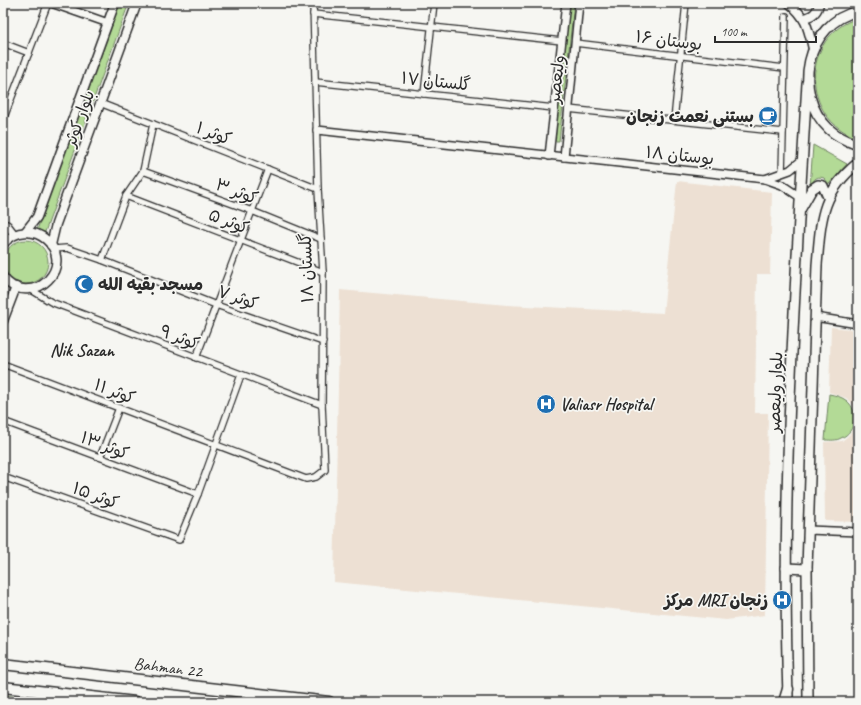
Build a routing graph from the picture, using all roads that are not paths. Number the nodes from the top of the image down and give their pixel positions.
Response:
1 (50, 3) edge
2 (115, 3) edge
3 (137, 3) edge
4 (313, 3) edge
5 (434, 3) edge
6 (566, 3) edge
7 (579, 3) edge
8 (686, 3) edge
9 (789, 3) edge
10 (819, 3) edge
11 (858, 10) edge
12 (313, 14) junction
13 (786, 16) dead end
14 (804, 18) junction
15 (108, 23) junction
16 (431, 27) junction
17 (562, 41) junction
18 (575, 42) junction
19 (3, 43) edge
20 (813, 49) junction
21 (29, 53) junction
22 (681, 55) junction
23 (784, 68) junction
24 (315, 82) junction
25 (807, 84) junction
26 (424, 94) junction
27 (100, 103) junction
28 (6, 105) edge
29 (554, 108) junction
30 (568, 109) junction
31 (3, 120) edge
32 (674, 120) junction
33 (153, 124) junction
34 (317, 130) junction
35 (783, 132) junction
36 (858, 145) edge
37 (549, 156) junction
38 (564, 158) junction
39 (802, 160) junction
40 (858, 163) edge
41 (268, 169) junction
42 (143, 171) junction
43 (782, 173) junction
44 (765, 179) junction
45 (318, 189) junction
46 (126, 196) junction
47 (800, 197) junction
48 (828, 197) junction
49 (252, 211) junction
50 (799, 213) junction
51 (3, 224) edge
52 (26, 231) junction
53 (14, 234) junction
54 (321, 239) junction
55 (241, 240) junction
56 (3, 244) edge
57 (52, 247) junction
58 (102, 260) junction
59 (323, 272) junction
60 (4, 279) edge
61 (16, 287) junction
62 (30, 289) junction
63 (216, 305) junction
64 (815, 317) junction
65 (3, 321) edge
66 (858, 324) edge
67 (323, 342) junction
68 (196, 358) junction
69 (3, 364) edge
70 (241, 375) junction
71 (322, 405) junction
72 (119, 408) junction
73 (3, 421) edge
74 (216, 444) junction
75 (100, 458) junction
76 (3, 477) edge
77 (198, 494) junction
78 (808, 530) junction
79 (858, 532) edge
80 (786, 568) junction
81 (807, 569) junction
82 (3, 664) edge
83 (3, 687) edge
84 (788, 689) junction
85 (808, 701) edge
86 (135, 702) edge
87 (329, 702) edge
88 (784, 702) edge
89 (788, 702) edge

1 - 15 street
1 - 21 street
2 - 15 main road, بلوار کوثر
3 - 27 main road, بلوار کوثر
4 - 12 street, گلستان ۱۸
5 - 16 street
6 - 17 street, ولیعصر
7 - 18 street, ولیعصر
8 - 22 street
9 - 14 main road
10 - 14 main road
11 - 20 main road, بلوار ولیعصر
12 - 16 street
12 - 24 street, گلستان ۱۸
13 - 23 street
14 - 20 main road
15 - 52 main road, بلوار کوثر
16 - 17 street
16 - 26 street
17 - 29 street, ولیعصر
18 - 22 street, بوستان ۱۶
18 - 30 street, ولیعصر
19 - 21 street
20 - 25 main road, بلوار ولیعصر
21 - 28 street
22 - 23 street, بوستان ۱۶
22 - 32 street
23 - 35 street
24 - 26 street, گلستان ۱۷
24 - 34 street, گلستان ۱۸
25 - 36 main road
25 - 39 main road, بلوار ولیعصر
26 - 29 street, گلستان ۱۷
27 - 33 street, کوثر ۱
27 - 57 main road, بلوار کوثر
28 - 31 street
29 - 37 street, ولیعصر
30 - 32 street
30 - 38 street, ولیعصر
32 - 35 street
33 - 41 street, کوثر ۱
33 - 42 street
34 - 37 street
34 - 45 street, گلستان ۱۸
35 - 43 street
37 - 38 street, بوستان ۱۸
38 - 44 street, بوستان ۱۸
39 - 43 street, بوستان ۱۸
39 - 47 main road, بلوار ولیعصر
40 - 48 main road
41 - 45 street, کوثر ۱
41 - 49 street
42 - 46 street
42 - 49 street, کوثر ۳
43 - 44 street, بوستان ۱۸
44 - 47 street
45 - 54 street, گلستان ۱۸
46 - 55 street, کوثر ۵
46 - 58 street
47 - 50 main road, بلوار ولیعصر
48 - 50 main road
48 - 64 main road
49 - 54 street, کوثر ۳
49 - 55 street
50 - 80 main road, بلوار ولیعصر
51 - 53 street
52 - 53 main road
52 - 57 main road
53 - 56 main road
54 - 59 street, گلستان ۱۸
55 - 59 street, کوثر ۵
55 - 63 street
57 - 58 street, کوثر ۷
57 - 62 main road, بلوار کوثر
58 - 63 street, کوثر ۷
59 - 67 street, گلستان ۱۸
60 - 61 main road
61 - 62 main road
61 - 65 main road
62 - 68 street, کوثر ۹
63 - 67 street, کوثر ۷
63 - 68 street
64 - 66 street
64 - 78 main road
67 - 71 street, گلستان ۱۸
68 - 70 street, کوثر ۹
69 - 72 street, کوثر ۱۱
70 - 71 street, کوثر ۹
70 - 74 street
71 - 74 street, کوثر ۱۱
72 - 74 street, کوثر ۱۱
72 - 75 street
73 - 75 street, کوثر ۱۳
74 - 77 street
75 - 77 street, کوثر ۱۳
76 - 77 street, ۱۵ کوثر
78 - 79 street
78 - 81 main road
80 - 81 main road
80 - 84 main road, بلوار ولیعصر
81 - 85 main road
82 - 87 highway, Bahman 22
83 - 86 highway
84 - 88 highway
84 - 89 main road, بلوار ولیعصر

